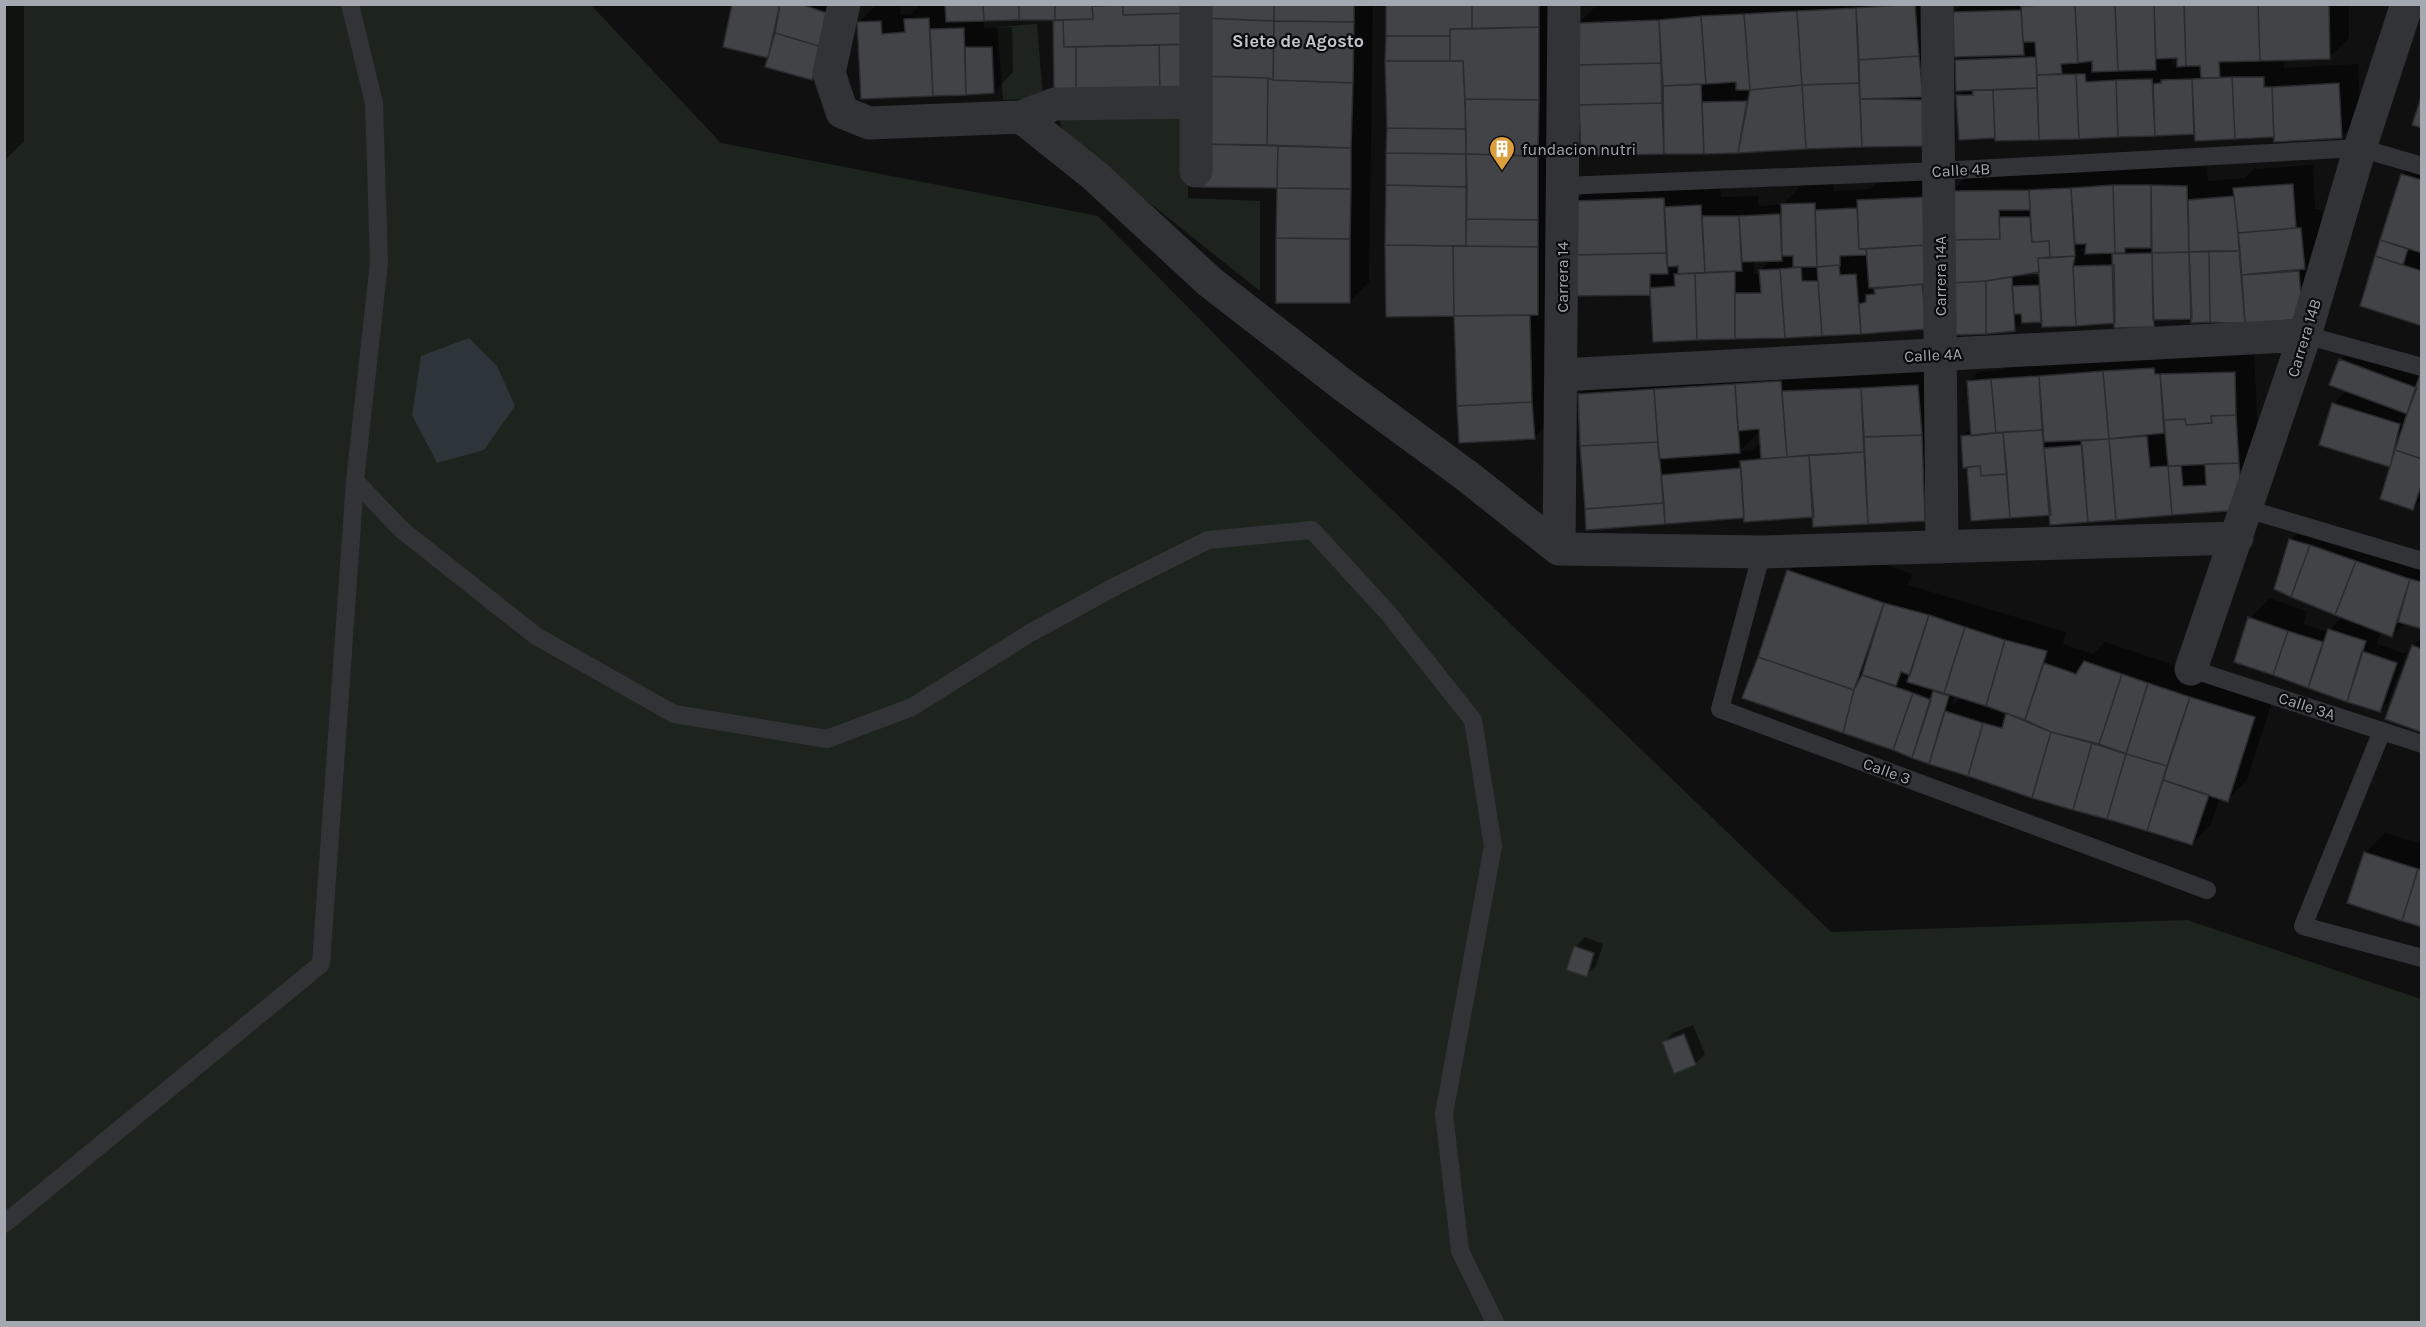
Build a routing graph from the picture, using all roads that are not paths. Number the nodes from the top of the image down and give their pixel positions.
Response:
1 (350, 4) edge
2 (844, 4) edge
3 (1196, 4) edge
4 (1564, 4) edge
5 (1937, 4) edge
6 (2407, 4) edge
7 (1196, 102) junction
8 (1022, 117) junction
9 (2360, 148) junction
10 (2421, 166) edge
11 (1196, 171) dead end
12 (1939, 171) junction
13 (1562, 186) junction
14 (2305, 335) junction
15 (1940, 354) junction
16 (2421, 367) edge
17 (1561, 375) junction
18 (355, 480) junction
19 (2242, 524) junction
20 (1942, 547) junction
21 (1559, 549) junction
22 (1762, 552) junction
23 (2421, 561) edge
24 (2192, 669) joint
25 (2382, 731) junction
26 (2421, 744) edge
27 (2207, 890) dead end
28 (2421, 958) edge
29 (4, 1224) edge
30 (1495, 1323) edge

1 - 18 lane
2 - 8 street
3 - 7 street
4 - 13 street, Carrera 14
5 - 12 street, Carrera 14A
6 - 9 street, Carrera 14B
7 - 8 street
7 - 11 street
8 - 21 street
9 - 10 lane, Calle 4B
9 - 12 lane, Calle 4B
9 - 14 street, Carrera 14B
12 - 13 lane, Calle 4B
12 - 15 street, Carrera 14A
13 - 17 street, Carrera 14
14 - 15 street, Calle 4A
14 - 16 lane
14 - 19 street, Carrera 14B
15 - 17 street, Calle 4A
15 - 20 street, Carrera 14A
17 - 21 street, Carrera 14
18 - 29 lane
18 - 30 lane
19 - 20 street
19 - 23 lane
19 - 24 street, Carrera 14B
20 - 22 street
21 - 22 street
22 - 27 lane, Calle 3
24 - 25 lane, Calle 3A
25 - 26 lane, Calle 3A
25 - 28 lane

